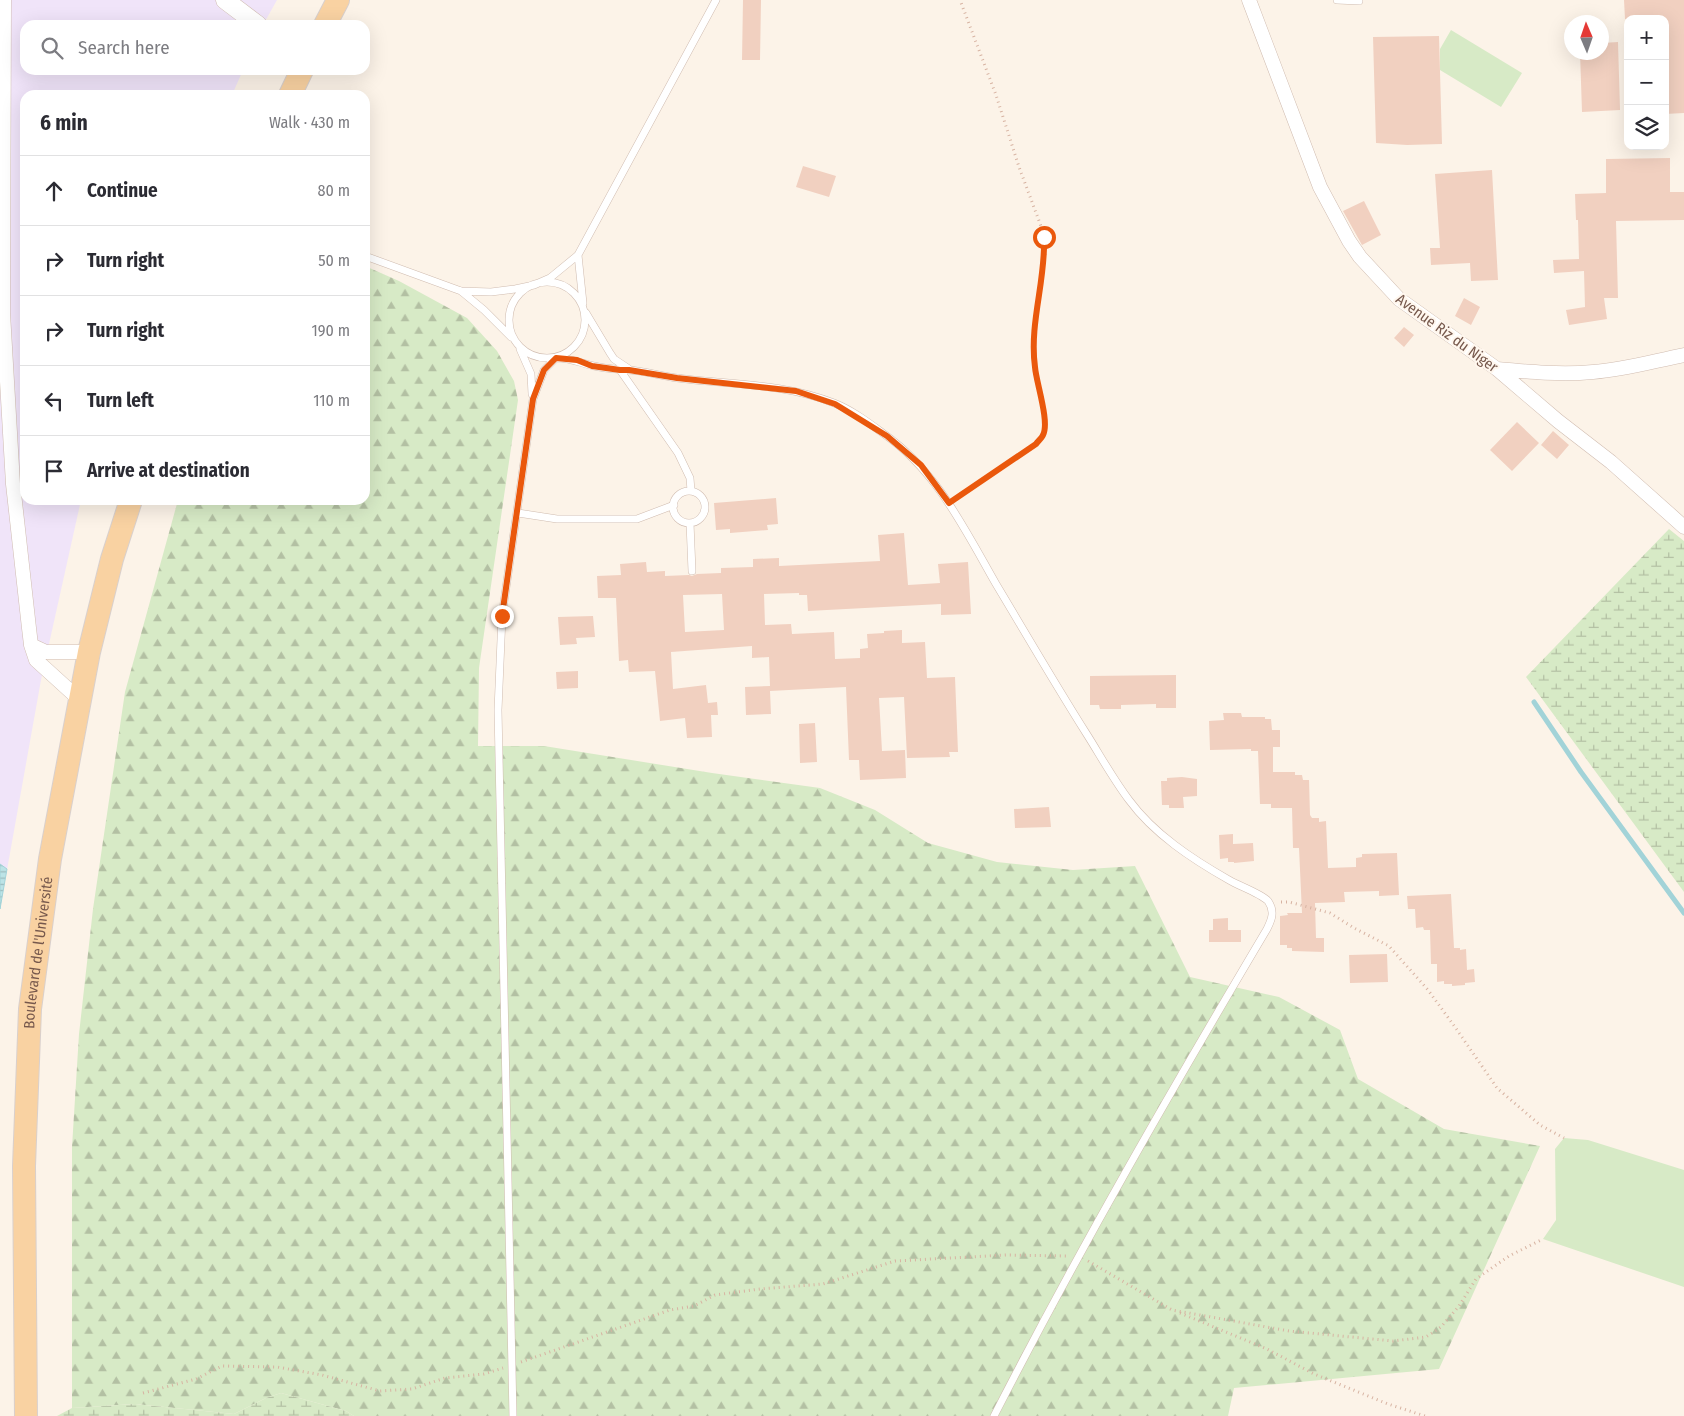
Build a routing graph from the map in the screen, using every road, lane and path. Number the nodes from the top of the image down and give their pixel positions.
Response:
1 (4, 0) edge
2 (226, 0) edge
3 (338, 0) edge
4 (716, 0) edge
5 (960, 0) edge
6 (1249, 0) edge
7 (1337, 0) edge
8 (1359, 1) edge
9 (252, 20) edge
10 (328, 20) edge
11 (300, 75) edge
12 (292, 90) edge
13 (578, 256) junction
14 (370, 258) edge
15 (534, 285) junction
16 (461, 290) junction
17 (583, 308) junction
18 (2, 313) edge
19 (518, 345) junction
20 (1684, 354) edge
21 (556, 358) junction
22 (1497, 369) junction
23 (620, 370) junction
24 (629, 370) junction
25 (533, 399) junction
26 (6, 484) edge
27 (691, 491) junction
28 (949, 503) junction
29 (129, 505) edge
30 (674, 505) junction
31 (518, 513) junction
32 (690, 523) junction
33 (1684, 528) edge
34 (692, 570) dead end
35 (31, 646) junction
36 (89, 652) junction
37 (80, 700) junction
38 (1268, 901) junction
39 (1564, 1138) dead end
40 (1543, 1239) dead end
41 (1078, 1256) junction
42 (1172, 1310) junction
43 (512, 1365) junction
44 (143, 1393) dead end
45 (26, 1416) edge
46 (513, 1416) edge
47 (994, 1416) edge
48 (1425, 1416) edge

1 - 18 street
2 - 9 street
3 - 10 main road
4 - 13 lane
5 - 28 path
6 - 22 street, Avenue Riz du Niger
7 - 8 lane
11 - 12 main road
13 - 15 lane
13 - 17 lane
14 - 16 lane
15 - 16 lane
15 - 17 lane
15 - 19 lane
16 - 19 lane
17 - 21 lane
17 - 24 lane
18 - 26 street
19 - 21 lane
19 - 25 lane
20 - 22 street
21 - 23 lane
21 - 25 lane
22 - 33 street, Avenue Riz du Niger
23 - 24 lane
23 - 27 lane
24 - 28 lane
25 - 31 lane
26 - 35 street
27 - 30 lane
27 - 32 lane
28 - 38 lane
29 - 36 main road, Boulevard de l'Université
30 - 31 lane
30 - 32 lane
31 - 43 lane
32 - 34 lane
35 - 36 street
35 - 37 street
36 - 37 main road, Boulevard de l'Université
37 - 45 main road, Boulevard de l'Université
38 - 39 path
38 - 41 lane
40 - 42 path
41 - 42 path
41 - 43 path
41 - 47 lane
42 - 48 path
43 - 44 path
43 - 46 lane

